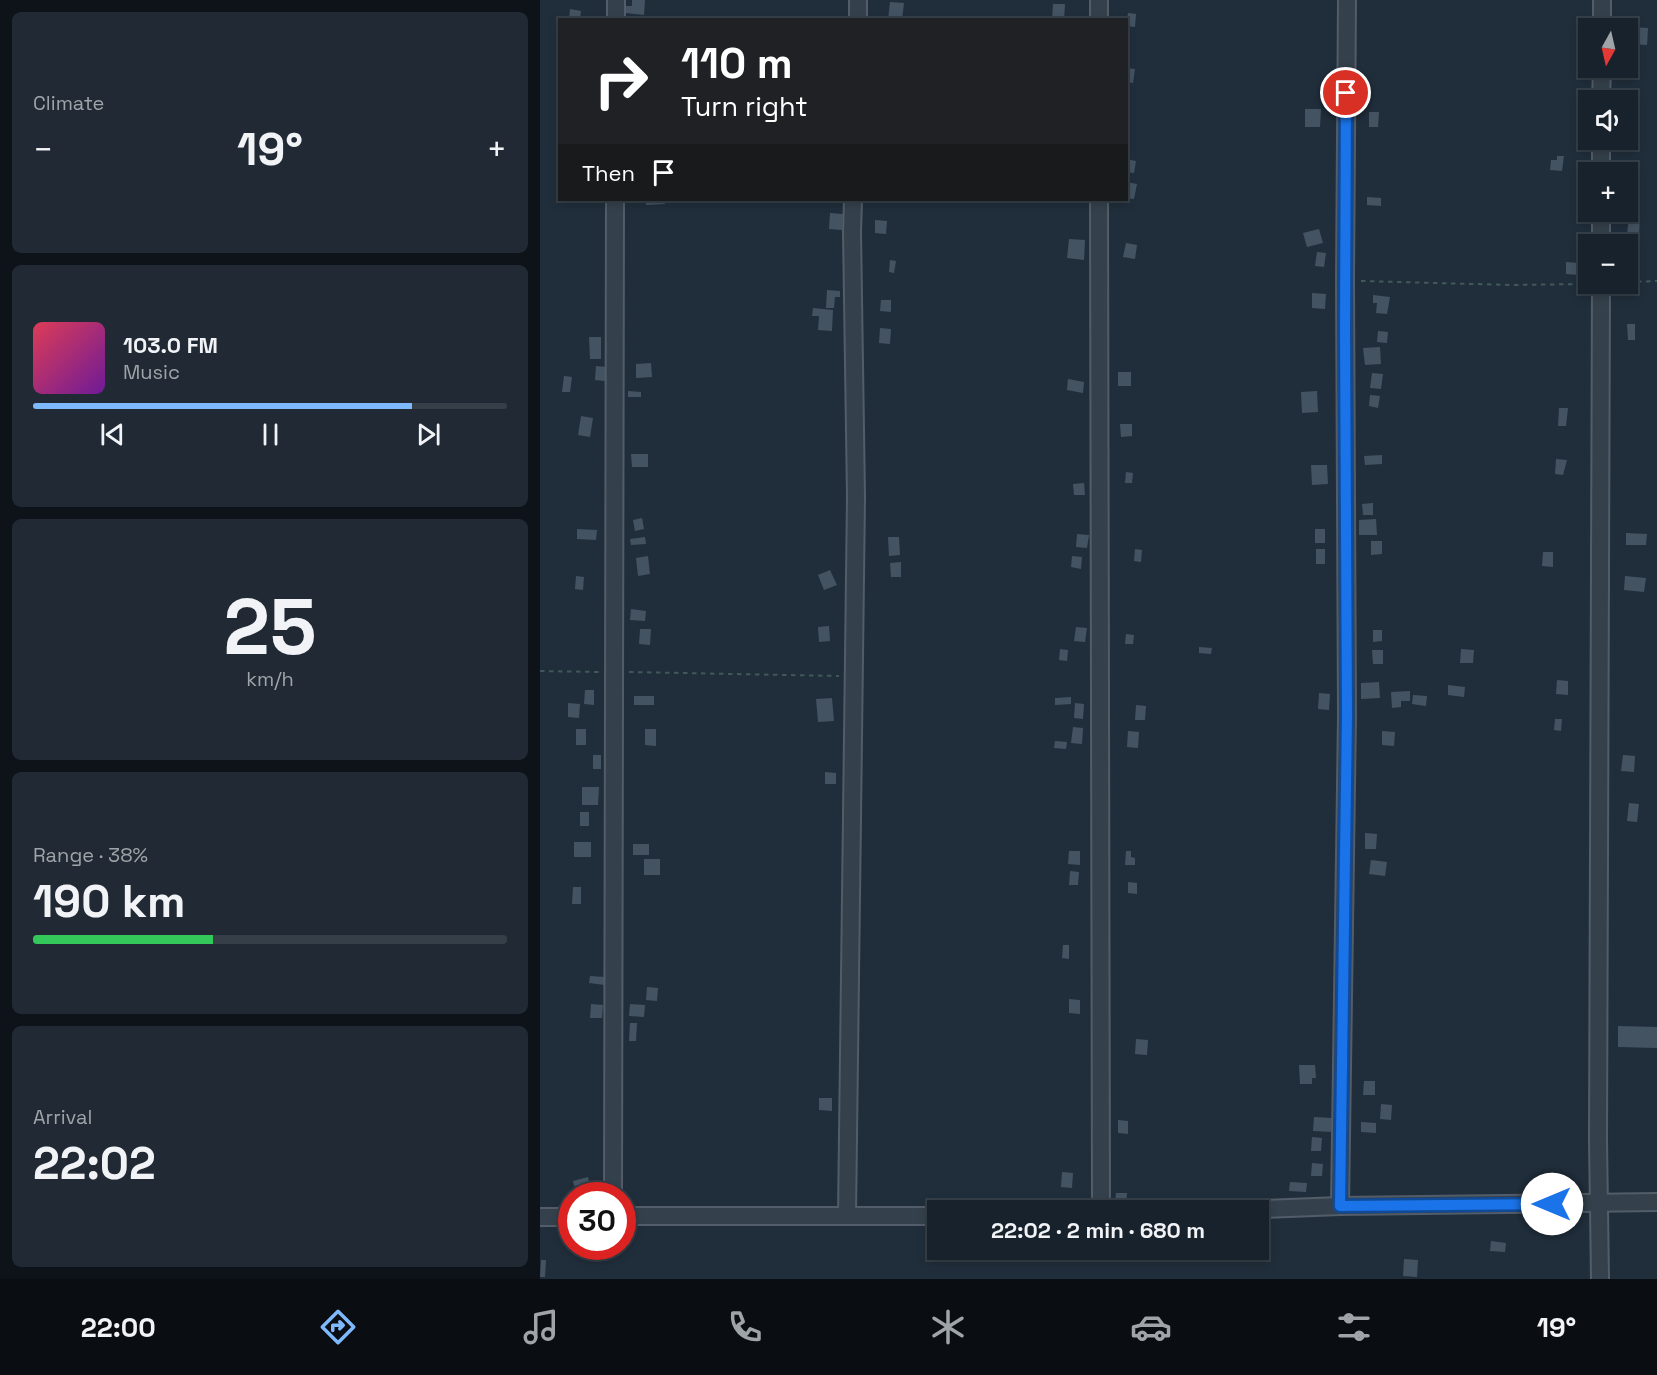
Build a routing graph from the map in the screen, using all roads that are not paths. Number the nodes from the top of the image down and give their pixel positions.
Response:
1 (616, 0) edge
2 (858, 0) edge
3 (1099, 0) edge
4 (1347, 0) edge
5 (1602, 0) edge
6 (616, 18) edge
7 (858, 18) edge
8 (1099, 18) edge
9 (1602, 18) edge
10 (615, 201) edge
11 (853, 201) edge
12 (1099, 201) edge
13 (1594, 294) edge
14 (613, 1182) edge
15 (1101, 1200) edge
16 (1657, 1202) edge
17 (1599, 1203) junction
18 (1340, 1206) junction
19 (1269, 1209) edge
20 (636, 1216) edge
21 (847, 1216) junction
22 (927, 1216) edge
23 (540, 1217) edge
24 (558, 1217) edge
25 (1600, 1279) edge

1 - 6 street
2 - 7 street
3 - 8 street
4 - 18 street
5 - 9 street
10 - 14 street
11 - 21 street
12 - 15 street
13 - 17 street
16 - 17 street
17 - 18 street
17 - 25 street
18 - 19 street
20 - 21 street
21 - 22 street
23 - 24 street

